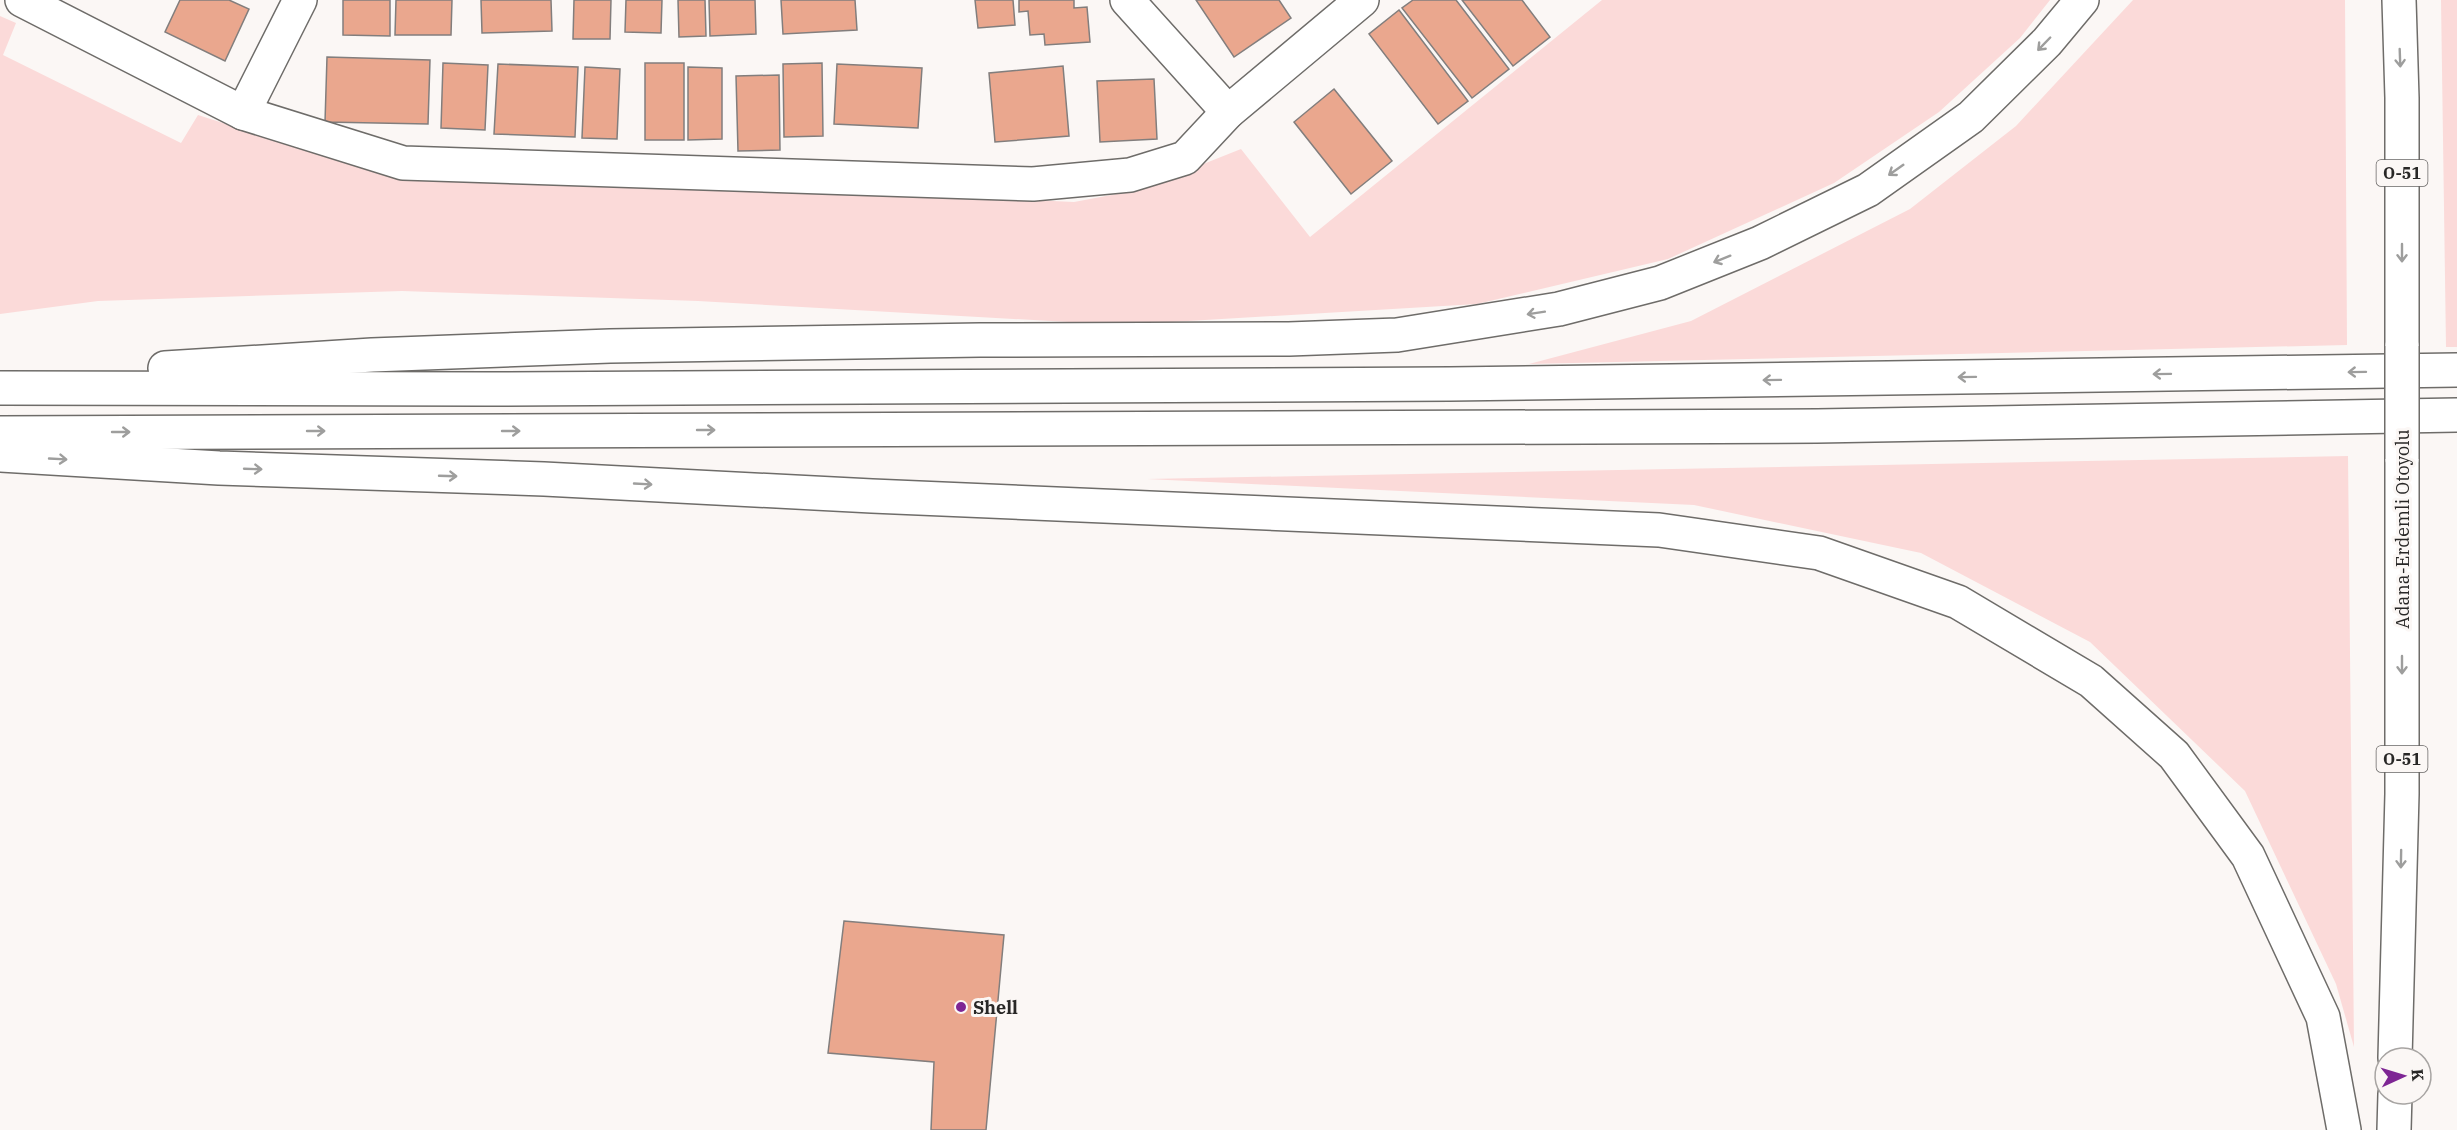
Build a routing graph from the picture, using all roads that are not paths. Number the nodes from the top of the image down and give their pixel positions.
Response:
1 (22, 0) edge
2 (300, 0) edge
3 (1127, 0) edge
4 (1362, 0) edge
5 (2082, 0) edge
6 (2399, 0) edge
7 (1228, 112) junction
8 (243, 113) junction
9 (0, 368) edge
10 (2457, 370) edge
11 (0, 388) edge
12 (2457, 415) edge
13 (0, 433) edge
14 (0, 456) edge
15 (2396, 1046) edge
16 (2394, 1106) edge
17 (2344, 1130) edge
18 (2394, 1130) edge

1 - 8 main road
2 - 8 main road
3 - 7 main road
4 - 7 main road
5 -> 9 main road
6 -> 15 main road, Adana-Erdemli Otoyolu / O-51, bridge
7 - 8 main road
10 -> 11 main road
13 -> 12 main road
14 -> 17 main road
16 - 18 main road

